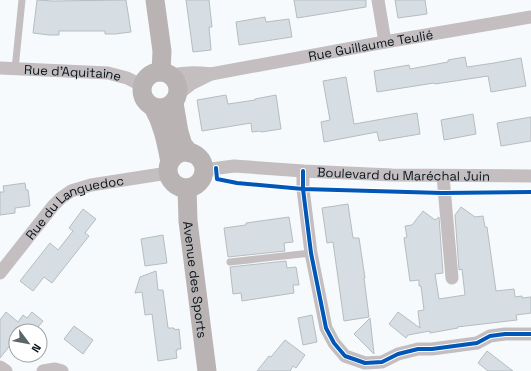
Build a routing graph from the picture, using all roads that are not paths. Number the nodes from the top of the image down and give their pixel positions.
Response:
1 (22, 0) edge
2 (155, 0) edge
3 (378, 0) edge
4 (531, 18) edge
5 (384, 42) junction
6 (0, 68) edge
7 (15, 69) junction
8 (166, 73) junction
9 (211, 74) junction
10 (143, 86) junction
11 (176, 98) junction
12 (153, 107) junction
13 (190, 153) junction
14 (169, 168) junction
15 (204, 170) junction
16 (303, 171) junction
17 (443, 176) junction
18 (531, 176) edge
19 (187, 188) junction
20 (311, 253) junction
21 (230, 262) dead end
22 (0, 273) edge
23 (452, 278) dead end
24 (531, 334) edge
25 (0, 367) edge
26 (6, 371) edge
27 (43, 371) edge
28 (62, 371) edge
29 (208, 371) edge

1 - 7 lane
2 - 8 main road
3 - 5 street
4 - 5 street, Rue Guillaume Teulié
5 - 9 street, Rue Guillaume Teulié
6 - 7 street, Rue d'Aquitaine
7 - 10 street, Rue d'Aquitaine
8 - 9 street, Rue Guillaume Teulié
8 - 10 main road
8 - 11 main road
9 - 11 street, Rue Guillaume Teulié
10 - 12 main road
11 - 12 main road
11 - 13 main road
12 - 14 main road
13 - 14 main road
13 - 15 main road
14 - 19 main road
14 - 22 street, Rue du Languedoc
15 - 16 street, Boulevard du Maréchal Juin
15 - 19 main road
16 - 17 street, Boulevard du Maréchal Juin
16 - 20 street
17 - 18 street, Boulevard du Maréchal Juin
17 - 23 street
19 - 29 main road, Avenue des Sports
20 - 21 lane
20 - 24 street
25 - 26 street
27 - 28 street

